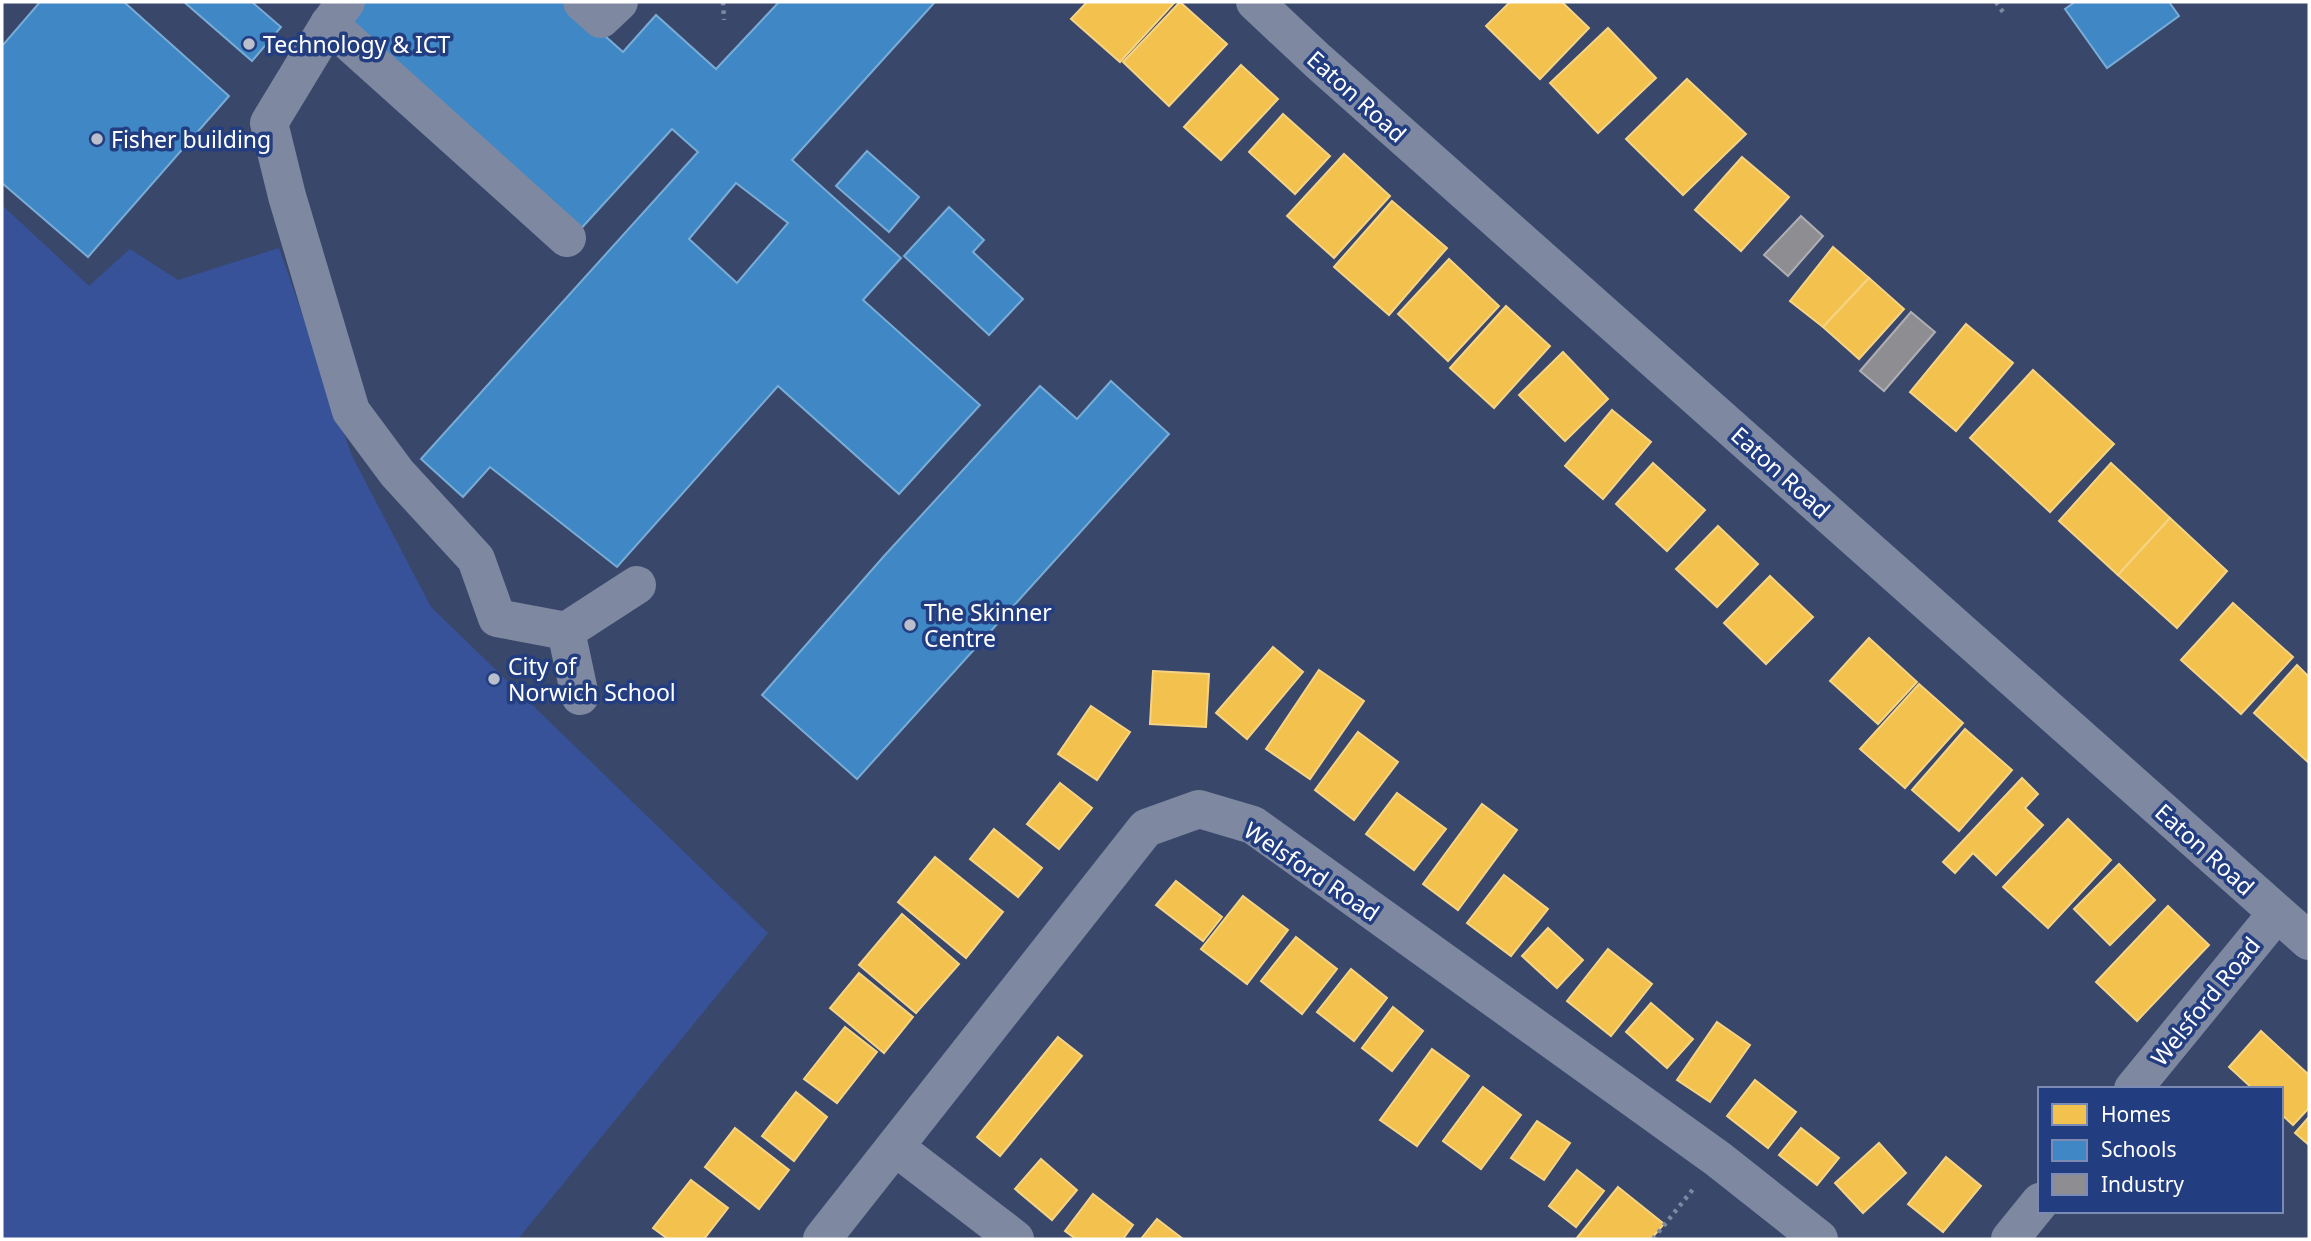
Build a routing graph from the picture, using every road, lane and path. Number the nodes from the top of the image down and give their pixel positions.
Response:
1 (582, 2) edge
2 (619, 2) edge
3 (723, 2) edge
4 (1255, 2) edge
5 (1996, 2) edge
6 (337, 13) edge
7 (2005, 15) dead end
8 (724, 20) dead end
9 (567, 238) dead end
10 (636, 585) dead end
11 (566, 631) junction
12 (580, 696) dead end
13 (2277, 913) junction
14 (2309, 941) edge
15 (2135, 1087) edge
16 (895, 1147) junction
17 (1718, 1159) junction
18 (2038, 1204) edge
19 (822, 1239) edge
20 (1015, 1239) edge
21 (1653, 1239) edge
22 (1819, 1239) edge
23 (2010, 1239) edge

1 - 2 street
3 - 8 path
4 - 13 street, Eaton Road
5 - 7 path
6 - 9 street
6 - 11 street
10 - 11 street
11 - 12 street
13 - 14 street, Eaton Road
13 - 15 street, Welsford Road
16 - 17 street, Welsford Road
16 - 19 street, Welsford Road
16 - 20 street
17 - 21 path
17 - 22 street, Welsford Road
18 - 23 street

